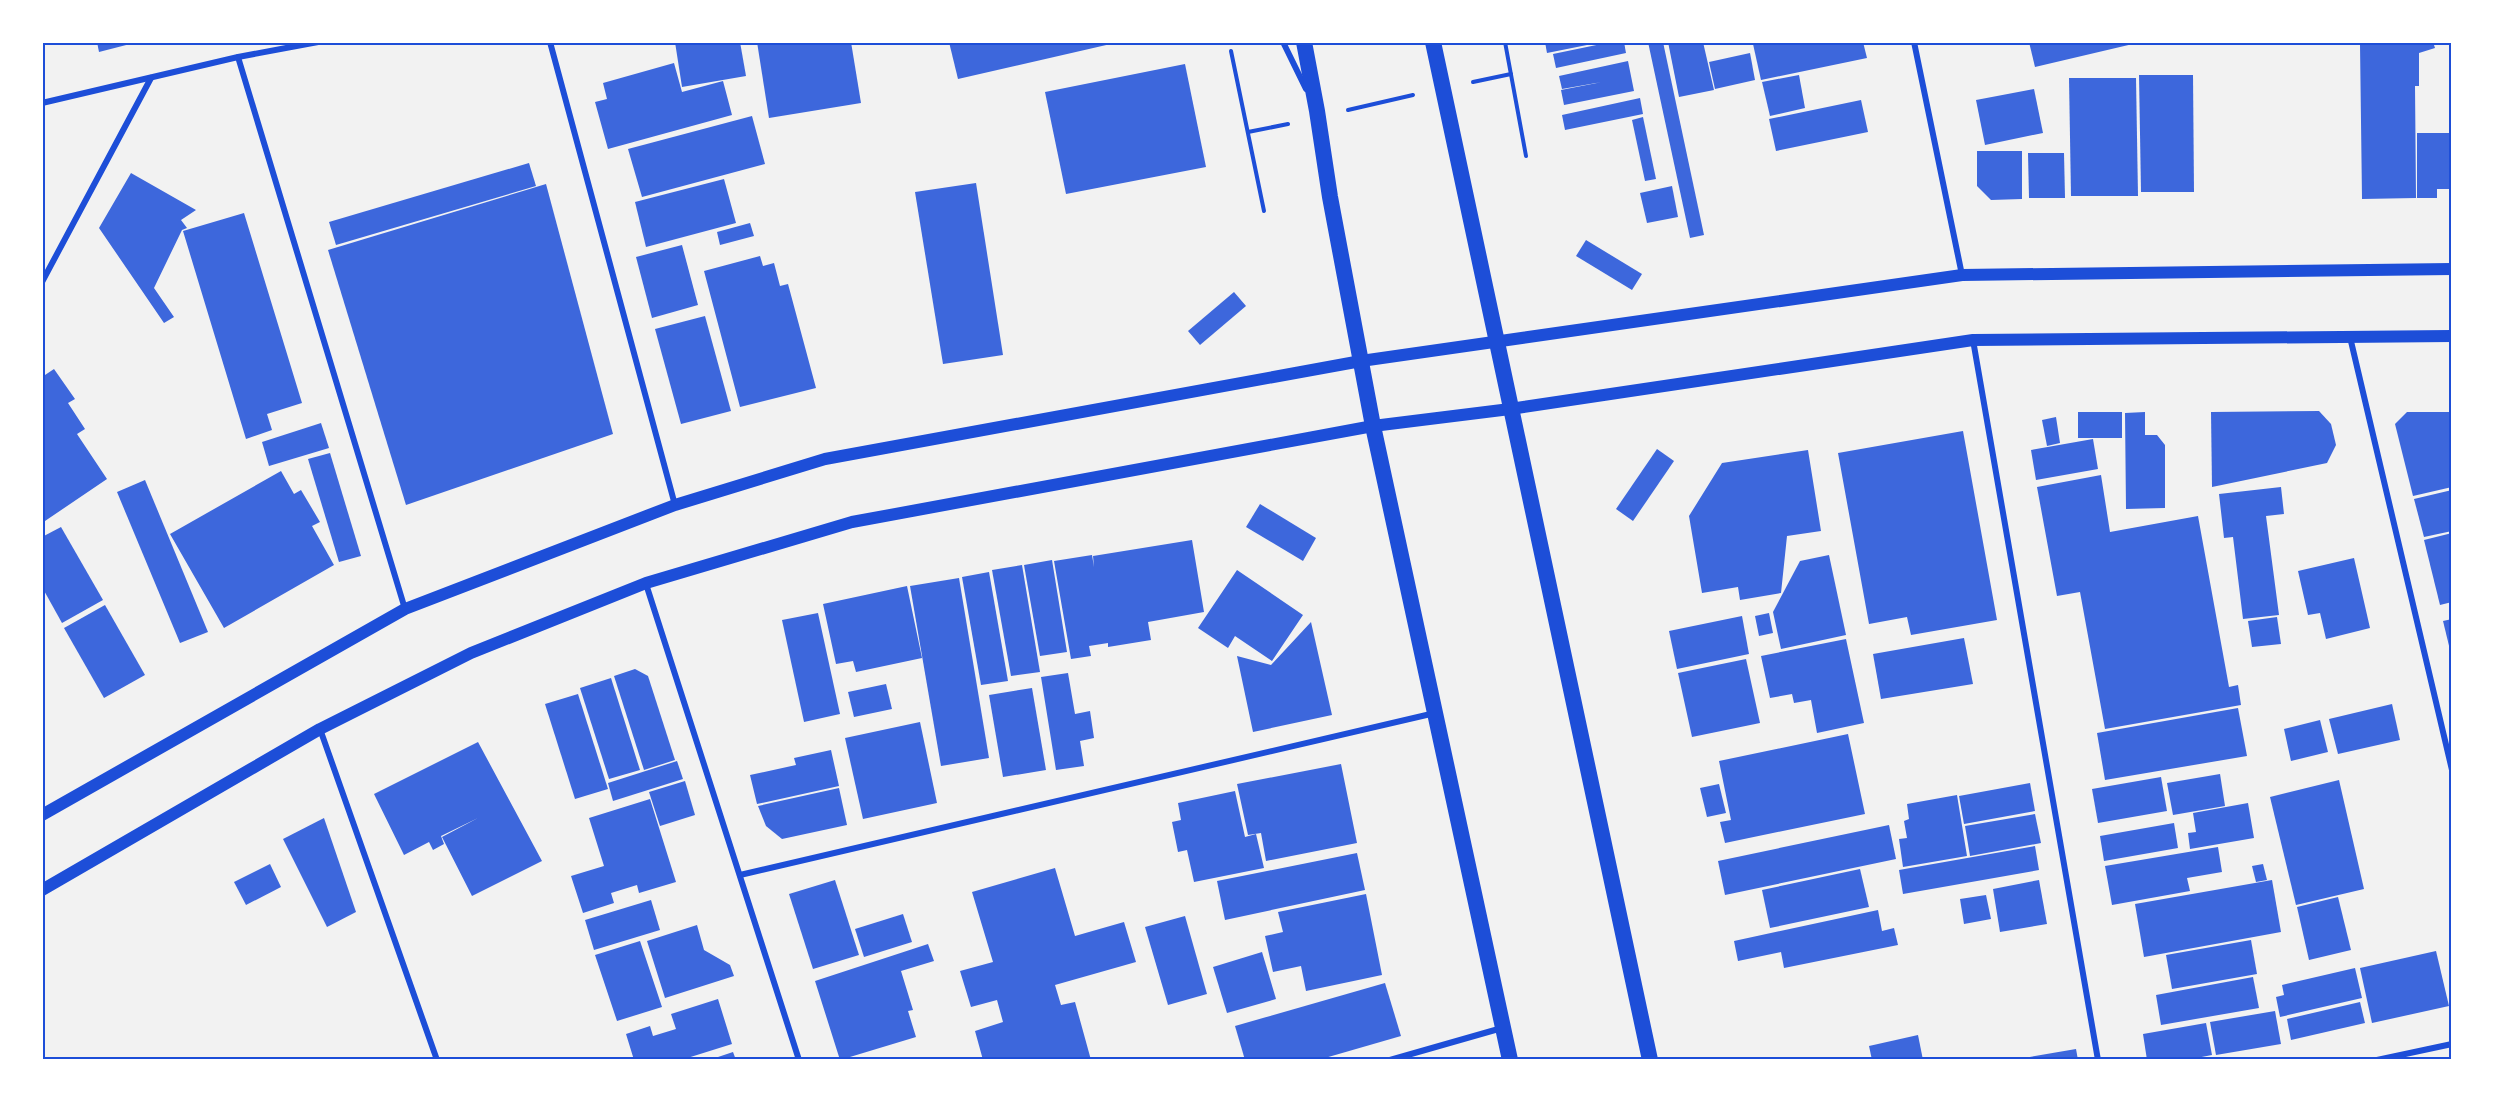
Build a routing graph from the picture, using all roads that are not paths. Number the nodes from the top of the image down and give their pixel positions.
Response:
1 (318, 42) edge
2 (550, 42) edge
3 (1283, 42) edge
4 (1304, 42) edge
5 (1432, 42) edge
6 (1914, 42) edge
7 (238, 57) junction
8 (151, 78) junction
9 (42, 103) edge
10 (1317, 111) junction
11 (2452, 269) edge
12 (1962, 275) junction
13 (42, 282) edge
14 (2452, 336) edge
15 (2350, 337) junction
16 (1973, 340) junction
17 (1495, 341) junction
18 (1361, 361) junction
19 (1510, 409) junction
20 (1373, 426) junction
21 (675, 505) junction
22 (646, 584) junction
23 (405, 609) junction
24 (1436, 713) junction
25 (320, 729) junction
26 (2452, 770) edge
27 (42, 815) edge
28 (740, 875) junction
29 (42, 890) edge
30 (1503, 1027) junction
31 (2452, 1044) edge
32 (437, 1060) edge
33 (799, 1060) edge
34 (1390, 1060) edge
35 (1510, 1060) edge
36 (1650, 1060) edge
37 (2098, 1060) edge
38 (2377, 1060) edge

1 - 7 street
2 - 21 street
3 - 10 street
4 - 10 highway
5 - 17 highway
6 - 12 street
7 - 8 street
7 - 23 street
8 - 9 street
8 - 13 street
10 - 18 highway
11 - 12 main road
12 - 17 main road
14 - 15 main road
15 - 16 main road
15 - 26 street
16 - 19 main road
16 - 37 street
17 - 18 main road
17 - 19 highway
18 - 20 highway
18 - 21 main road
19 - 20 main road
19 - 36 highway
20 - 22 main road
20 - 24 highway
21 - 23 main road
22 - 25 main road
22 - 28 street
23 - 27 main road
24 - 28 street
24 - 30 highway
25 - 29 main road
25 - 32 street
28 - 33 street
30 - 34 street
30 - 35 highway
31 - 38 street

